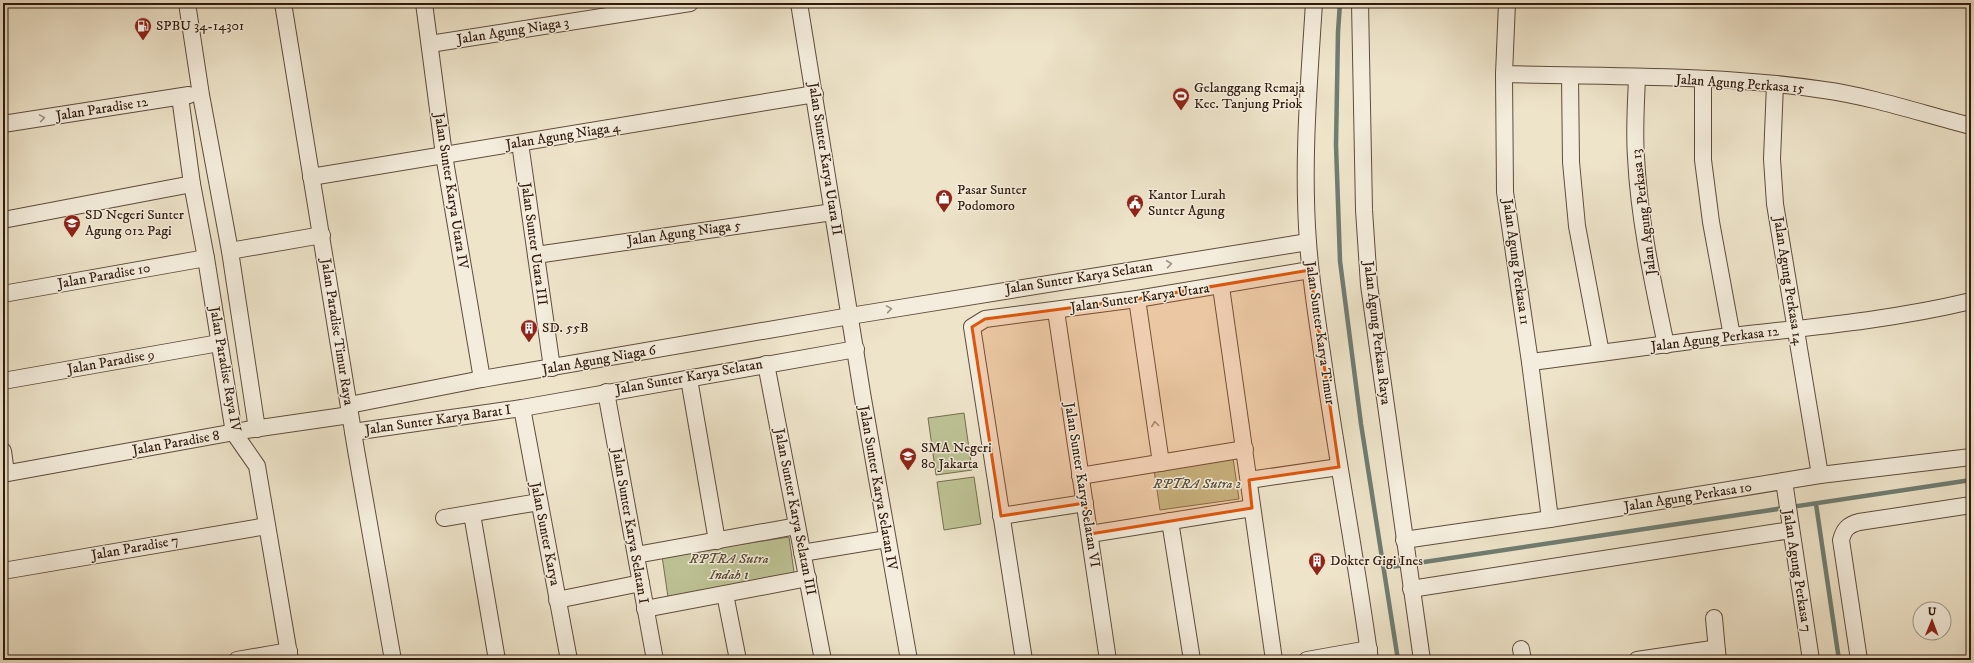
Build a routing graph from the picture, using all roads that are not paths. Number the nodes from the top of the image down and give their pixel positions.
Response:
1 (187, 3) edge
2 (283, 3) edge
3 (424, 3) edge
4 (690, 3) edge
5 (799, 3) edge
6 (1314, 3) edge
7 (1360, 3) edge
8 (1507, 3) edge
9 (430, 44) junction
10 (1504, 74) junction
11 (1570, 76) junction
12 (1637, 78) junction
13 (1703, 80) junction
14 (1775, 84) junction
15 (200, 93) junction
16 (815, 94) junction
17 (180, 96) junction
18 (3, 124) edge
19 (1971, 126) edge
20 (520, 143) junction
21 (444, 156) junction
22 (311, 178) junction
23 (192, 184) junction
24 (833, 212) junction
25 (3, 220) edge
26 (322, 235) junction
27 (1308, 242) junction
28 (230, 251) junction
29 (536, 255) junction
30 (206, 258) junction
31 (1310, 270) junction
32 (1221, 287) junction
33 (3, 294) edge
34 (1137, 299) junction
35 (1971, 301) edge
36 (1056, 310) junction
37 (850, 316) junction
38 (1796, 330) junction
39 (1732, 336) junction
40 (219, 343) junction
41 (1666, 345) junction
42 (856, 349) junction
43 (1600, 353) junction
44 (1530, 362) junction
45 (766, 364) junction
46 (552, 368) junction
47 (482, 379) junction
48 (689, 379) junction
49 (3, 381) edge
50 (606, 392) junction
51 (522, 408) junction
52 (350, 410) junction
53 (257, 429) junction
54 (353, 432) junction
55 (234, 433) junction
56 (1245, 449) junction
57 (3, 451) edge
58 (1971, 456) edge
59 (1161, 463) junction
60 (1339, 467) junction
61 (5, 473) edge
62 (1820, 475) junction
63 (1080, 476) junction
64 (1249, 480) junction
65 (1784, 487) junction
66 (539, 502) junction
67 (1085, 503) junction
68 (1971, 504) edge
69 (1252, 508) junction
70 (472, 514) junction
71 (1001, 516) junction
72 (444, 518) dead end
73 (1550, 519) junction
74 (1170, 521) junction
75 (267, 526) junction
76 (797, 526) junction
77 (1791, 530) junction
78 (1090, 534) junction
79 (887, 539) junction
80 (717, 540) junction
81 (1405, 546) junction
82 (802, 553) junction
83 (636, 555) junction
84 (3, 571) edge
85 (808, 578) junction
86 (1410, 582) junction
87 (641, 583) junction
88 (725, 594) junction
89 (558, 600) junction
90 (645, 609) junction
91 (1714, 618) dead end
92 (1370, 655) edge
93 (1718, 655) edge
94 (290, 656) edge
95 (237, 660) edge
96 (393, 660) edge
97 (497, 660) edge
98 (569, 660) edge
99 (655, 660) edge
100 (738, 660) edge
101 (823, 660) edge
102 (909, 660) edge
103 (1024, 660) edge
104 (1108, 660) edge
105 (1192, 660) edge
106 (1274, 660) edge
107 (1307, 660) edge
108 (1422, 660) edge
109 (1637, 660) edge
110 (1811, 660) edge
111 (1859, 660) edge

1 - 15 street, Jalan Paradise Raya IV
2 - 22 street, Jalan Paradise Timur Raya
3 - 9 street, Jalan Sunter Karya Utara IV
4 - 9 street, Jalan Agung Niaga 3
5 - 16 street, Jalan Sunter Karya Utara II
6 - 27 street, Jalan Sunter Karya Timur
7 - 81 street, Jalan Agung Perkasa Raya
8 - 10 street, Jalan Agung Perkasa 11
9 - 21 street, Jalan Sunter Karya Utara IV
10 - 11 street, Jalan Agung Perkasa 15
10 - 44 street, Jalan Agung Perkasa 11
11 - 12 street, Jalan Agung Perkasa 15
11 - 43 street
12 - 13 street, Jalan Agung Perkasa 15
12 - 41 street, Jalan Agung Perkasa 13
13 - 14 street, Jalan Agung Perkasa 15
13 - 39 street
14 - 19 street, Jalan Agung Perkasa 15
14 - 38 street, Jalan Agung Perkasa 14
15 - 17 street, Jalan Paradise 12
15 - 28 street, Jalan Paradise Raya IV
16 - 20 street, Jalan Agung Niaga 4
16 - 24 street, Jalan Sunter Karya Utara II
18 -> 17 street, Jalan Paradise 12
17 - 23 street, Jalan Paradise Raya IV
20 - 21 street, Jalan Agung Niaga 4
20 - 29 street, Jalan Sunter Utara III
21 - 22 street, Jalan Agung Niaga 4
21 - 47 street, Jalan Sunter Karya Utara IV
22 - 26 street, Jalan Paradise Timur Raya
23 - 25 street
23 - 30 street, Jalan Paradise Raya IV
24 - 29 street, Jalan Agung Niaga 5
24 - 37 street, Jalan Sunter Karya Utara II
26 - 28 street
26 - 52 street, Jalan Paradise Timur Raya
27 - 31 street, Jalan Sunter Karya Timur
37 -> 27 street, Jalan Sunter Karya Selatan
28 - 53 street, Jalan Paradise Raya IV
29 - 46 street, Jalan Sunter Utara III
30 - 33 street, Jalan Paradise 10
30 - 40 street, Jalan Paradise Raya IV
31 - 32 street, Jalan Sunter Karya Utara
31 - 60 street, Jalan Sunter Karya Timur
32 - 34 street, Jalan Sunter Karya Utara
32 - 56 street
34 - 36 street, Jalan Sunter Karya Utara
59 -> 34 street
35 - 38 street, Jalan Agung Perkasa 12
36 - 63 street, Jalan Sunter Karya Selatan VI
36 - 71 street, Jalan Sunter Karya Utara
37 - 42 street, Jalan Sunter Karya Selatan IV
37 - 46 street, Jalan Agung Niaga 6
38 - 39 street, Jalan Agung Perkasa 12
38 - 62 street, Jalan Agung Perkasa 14
39 - 41 street, Jalan Agung Perkasa 12
40 - 49 street, Jalan Paradise 9
40 - 55 street, Jalan Paradise Raya IV
41 - 43 street, Jalan Agung Perkasa 12
42 - 45 street, Jalan Sunter Karya Selatan
42 - 79 street, Jalan Sunter Karya Selatan IV
43 - 44 street, Jalan Agung Perkasa 12
44 - 73 street, Jalan Agung Perkasa 11
45 - 48 street, Jalan Sunter Karya Selatan
45 - 76 street, Jalan Sunter Karya Selatan III
46 - 47 street, Jalan Agung Niaga 6
47 - 52 street, Jalan Agung Niaga 6
48 - 50 street, Jalan Sunter Karya Selatan
48 - 80 street
50 - 51 street, Jalan Sunter Karya Selatan
50 - 83 street, Jalan Sunter Karya Selatan I
51 - 54 street, Jalan Sunter Karya Barat I
51 - 66 street, Jalan Sunter Karya
52 - 53 street, Jalan Paradise 8
52 - 54 street, Jalan Paradise Timur Raya
53 - 55 street, Jalan Paradise 8
54 - 96 street, Jalan Paradise Timur Raya
55 - 61 street, Jalan Paradise 8
55 - 75 street, Jalan Paradise Raya IV
56 - 59 street
56 - 64 street
57 - 61 street
58 - 62 street, Jalan Agung Perkasa 10
59 - 63 street
60 - 64 street
60 - 92 street, Jalan Sunter Karya Timur
62 - 65 street, Jalan Agung Perkasa 10
63 - 67 street, Jalan Sunter Karya Selatan VI
64 - 69 street
65 - 73 street, Jalan Agung Perkasa 10
65 - 77 street, Jalan Agung Perkasa 7
66 - 70 street
66 - 89 street, Jalan Sunter Karya
67 - 71 street
67 - 78 street, Jalan Sunter Karya Selatan VI
68 - 111 street
69 - 74 street
69 - 106 street
70 - 72 street
70 - 97 street
71 - 103 street
73 - 81 street, Jalan Agung Perkasa 10
74 - 78 street
74 - 105 street
75 - 84 street, Jalan Paradise 7
75 - 94 street, Jalan Paradise Raya IV
76 - 80 street
76 - 82 street, Jalan Sunter Karya Selatan III
77 - 86 street
77 - 110 street, Jalan Agung Perkasa 7
78 - 104 street, Jalan Sunter Karya Selatan VI
79 - 82 street
79 - 102 street, Jalan Sunter Karya Selatan IV
80 - 83 street
81 - 86 street, Jalan Agung Perkasa Raya
82 - 85 street, Jalan Sunter Karya Selatan III
83 - 87 street, Jalan Sunter Karya Selatan I
85 - 88 street
85 - 101 street, Jalan Sunter Karya Selatan III
86 - 108 street, Jalan Agung Perkasa Raya
87 - 89 street
87 - 90 street, Jalan Sunter Karya Selatan I
88 - 90 street
88 - 100 street
89 - 98 street, Jalan Sunter Karya
90 - 99 street, Jalan Sunter Karya Selatan I
91 - 93 street
92 - 107 street
93 - 109 street
94 - 95 street

